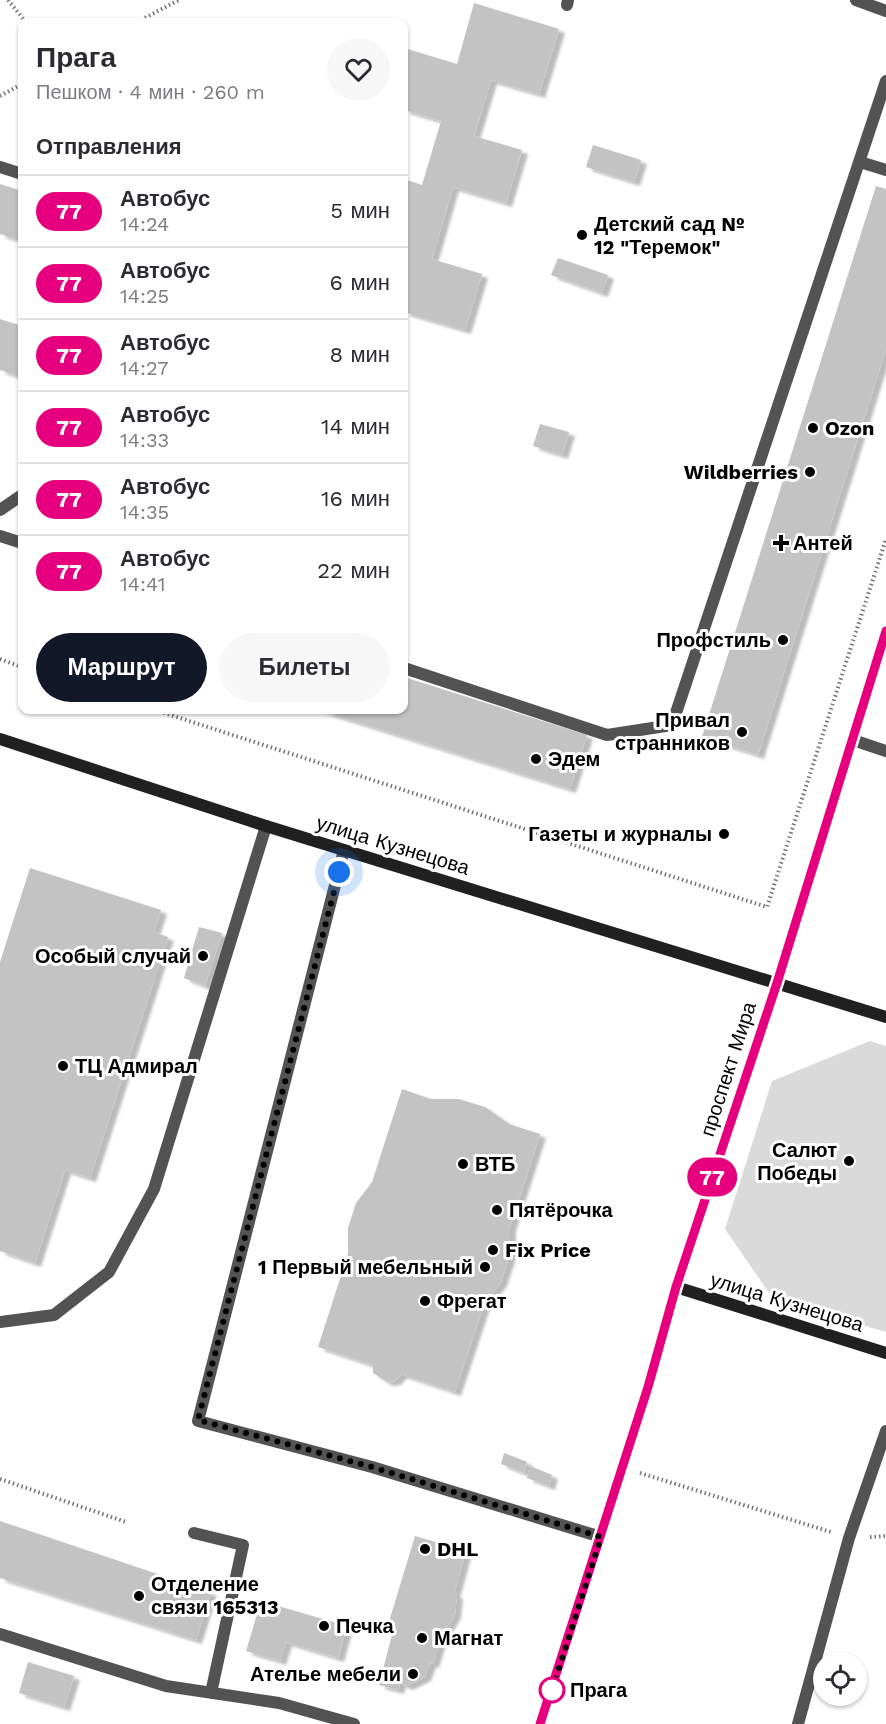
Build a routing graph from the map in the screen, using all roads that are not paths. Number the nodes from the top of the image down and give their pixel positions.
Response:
1 (856, 0) edge
2 (886, 11) edge
3 (886, 81) edge
4 (860, 162) junction
5 (0, 167) edge
6 (886, 170) edge
7 (18, 173) edge
8 (18, 498) edge
9 (0, 510) edge
10 (0, 536) edge
11 (18, 542) edge
12 (886, 631) edge
13 (408, 669) edge
14 (0, 739) edge
15 (853, 740) junction
16 (886, 751) edge
17 (266, 826) junction
18 (344, 850) junction
19 (777, 983) junction
20 (886, 1017) edge
21 (676, 1287) junction
22 (0, 1322) edge
23 (886, 1353) edge
24 (886, 1431) edge
25 (194, 1533) dead end
26 (601, 1537) junction
27 (0, 1634) edge
28 (211, 1693) junction
29 (346, 1723) edge
30 (540, 1724) edge
31 (798, 1724) edge

1 - 2 street
3 - 4 street
4 - 6 street
4 - 13 street
5 - 7 street
8 - 9 street
10 - 11 street
12 - 15 street, проспект Мира
14 - 17 street, улица Кузнецова
15 - 16 street
15 - 19 street, проспект Мира
17 - 18 street, улица Кузнецова
17 - 22 street
18 - 19 street, улица Кузнецова
18 - 26 street
19 - 20 street, улица Кузнецова
19 - 21 street, проспект Мира
21 - 23 street, улица Кузнецова
21 - 26 street, проспект Мира
24 - 31 street
25 - 28 street
26 - 30 street, проспект Мира
27 - 28 street
28 - 29 street

